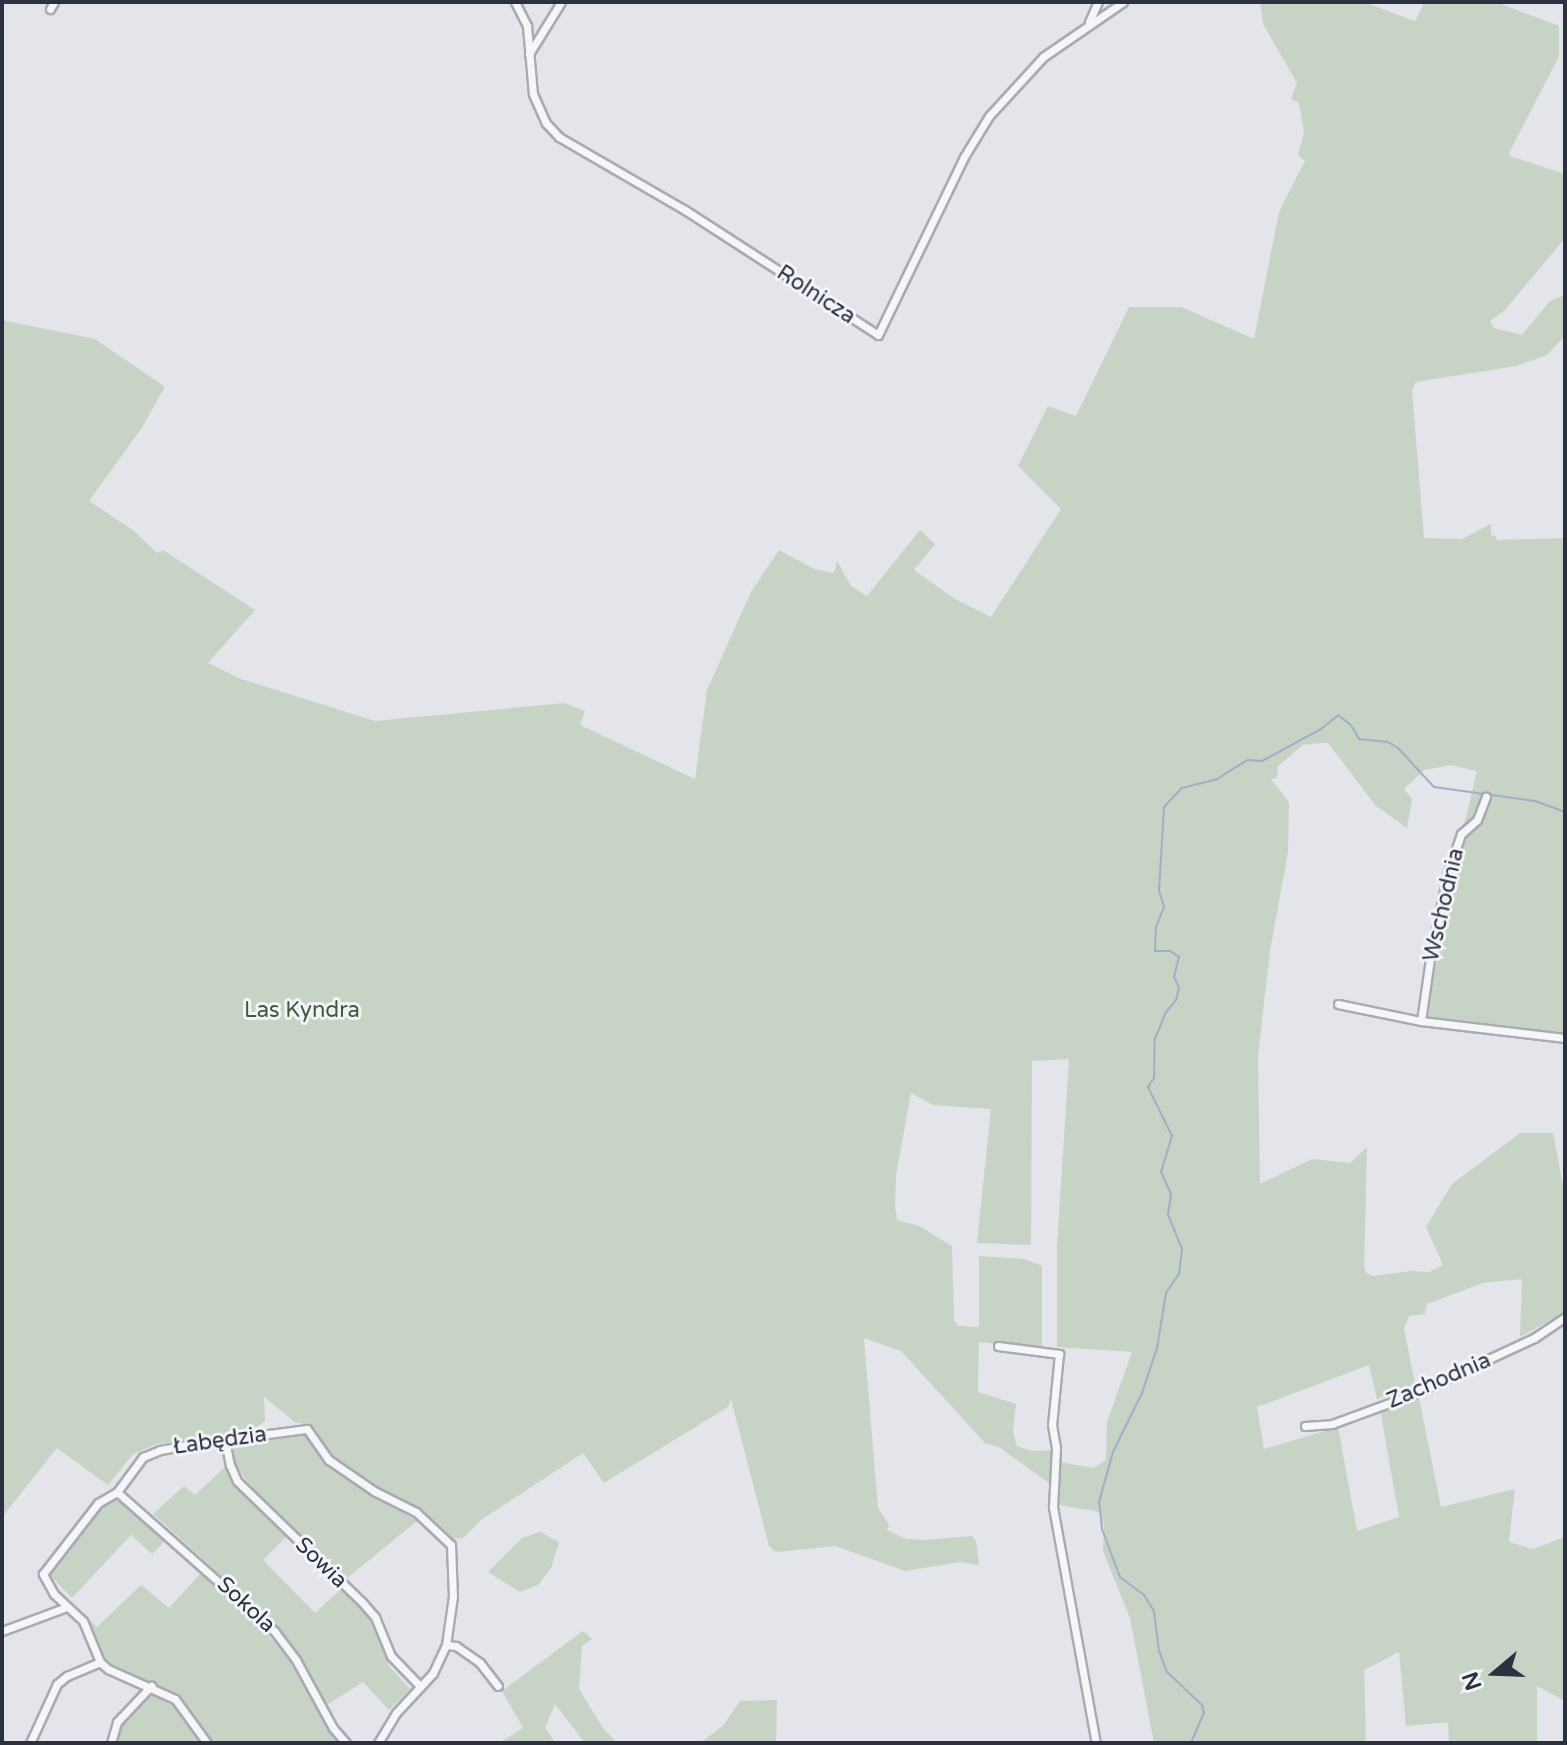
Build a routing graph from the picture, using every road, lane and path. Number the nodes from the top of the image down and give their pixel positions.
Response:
1 (515, 2) edge
2 (561, 2) edge
3 (1098, 2) edge
4 (1123, 2) edge
5 (1088, 24) junction
6 (529, 54) junction
7 (1486, 797) dead end
8 (1338, 1004) dead end
9 (1421, 1021) junction
10 (1565, 1038) edge
11 (1565, 1317) edge
12 (998, 1346) dead end
13 (1305, 1426) dead end
14 (225, 1440) junction
15 (117, 1492) junction
16 (67, 1607) junction
17 (2, 1631) edge
18 (446, 1645) junction
19 (100, 1662) junction
20 (151, 1686) junction
21 (420, 1686) junction
22 (498, 1686) dead end
23 (30, 1743) edge
24 (111, 1743) edge
25 (207, 1743) edge
26 (346, 1743) edge
27 (378, 1743) edge
28 (1096, 1743) edge

1 - 6 street, Rolnicza
2 - 6 street
3 - 5 street
4 - 5 street, Rolnicza
5 - 6 street, Rolnicza
7 - 9 street, Wschodnia
8 - 9 street
9 - 10 street
11 - 13 street, Zachodnia
12 - 28 street
14 - 15 street, Łabędzia
14 - 18 street, Łabędzia
14 - 21 street, Sowia
15 - 16 street, Łabędzia
15 - 26 street, Sokola
16 - 17 street
16 - 19 street, Łabędzia
18 - 21 street
18 - 22 street
19 - 20 street
19 - 23 street
20 - 24 street
20 - 25 street
21 - 27 street

